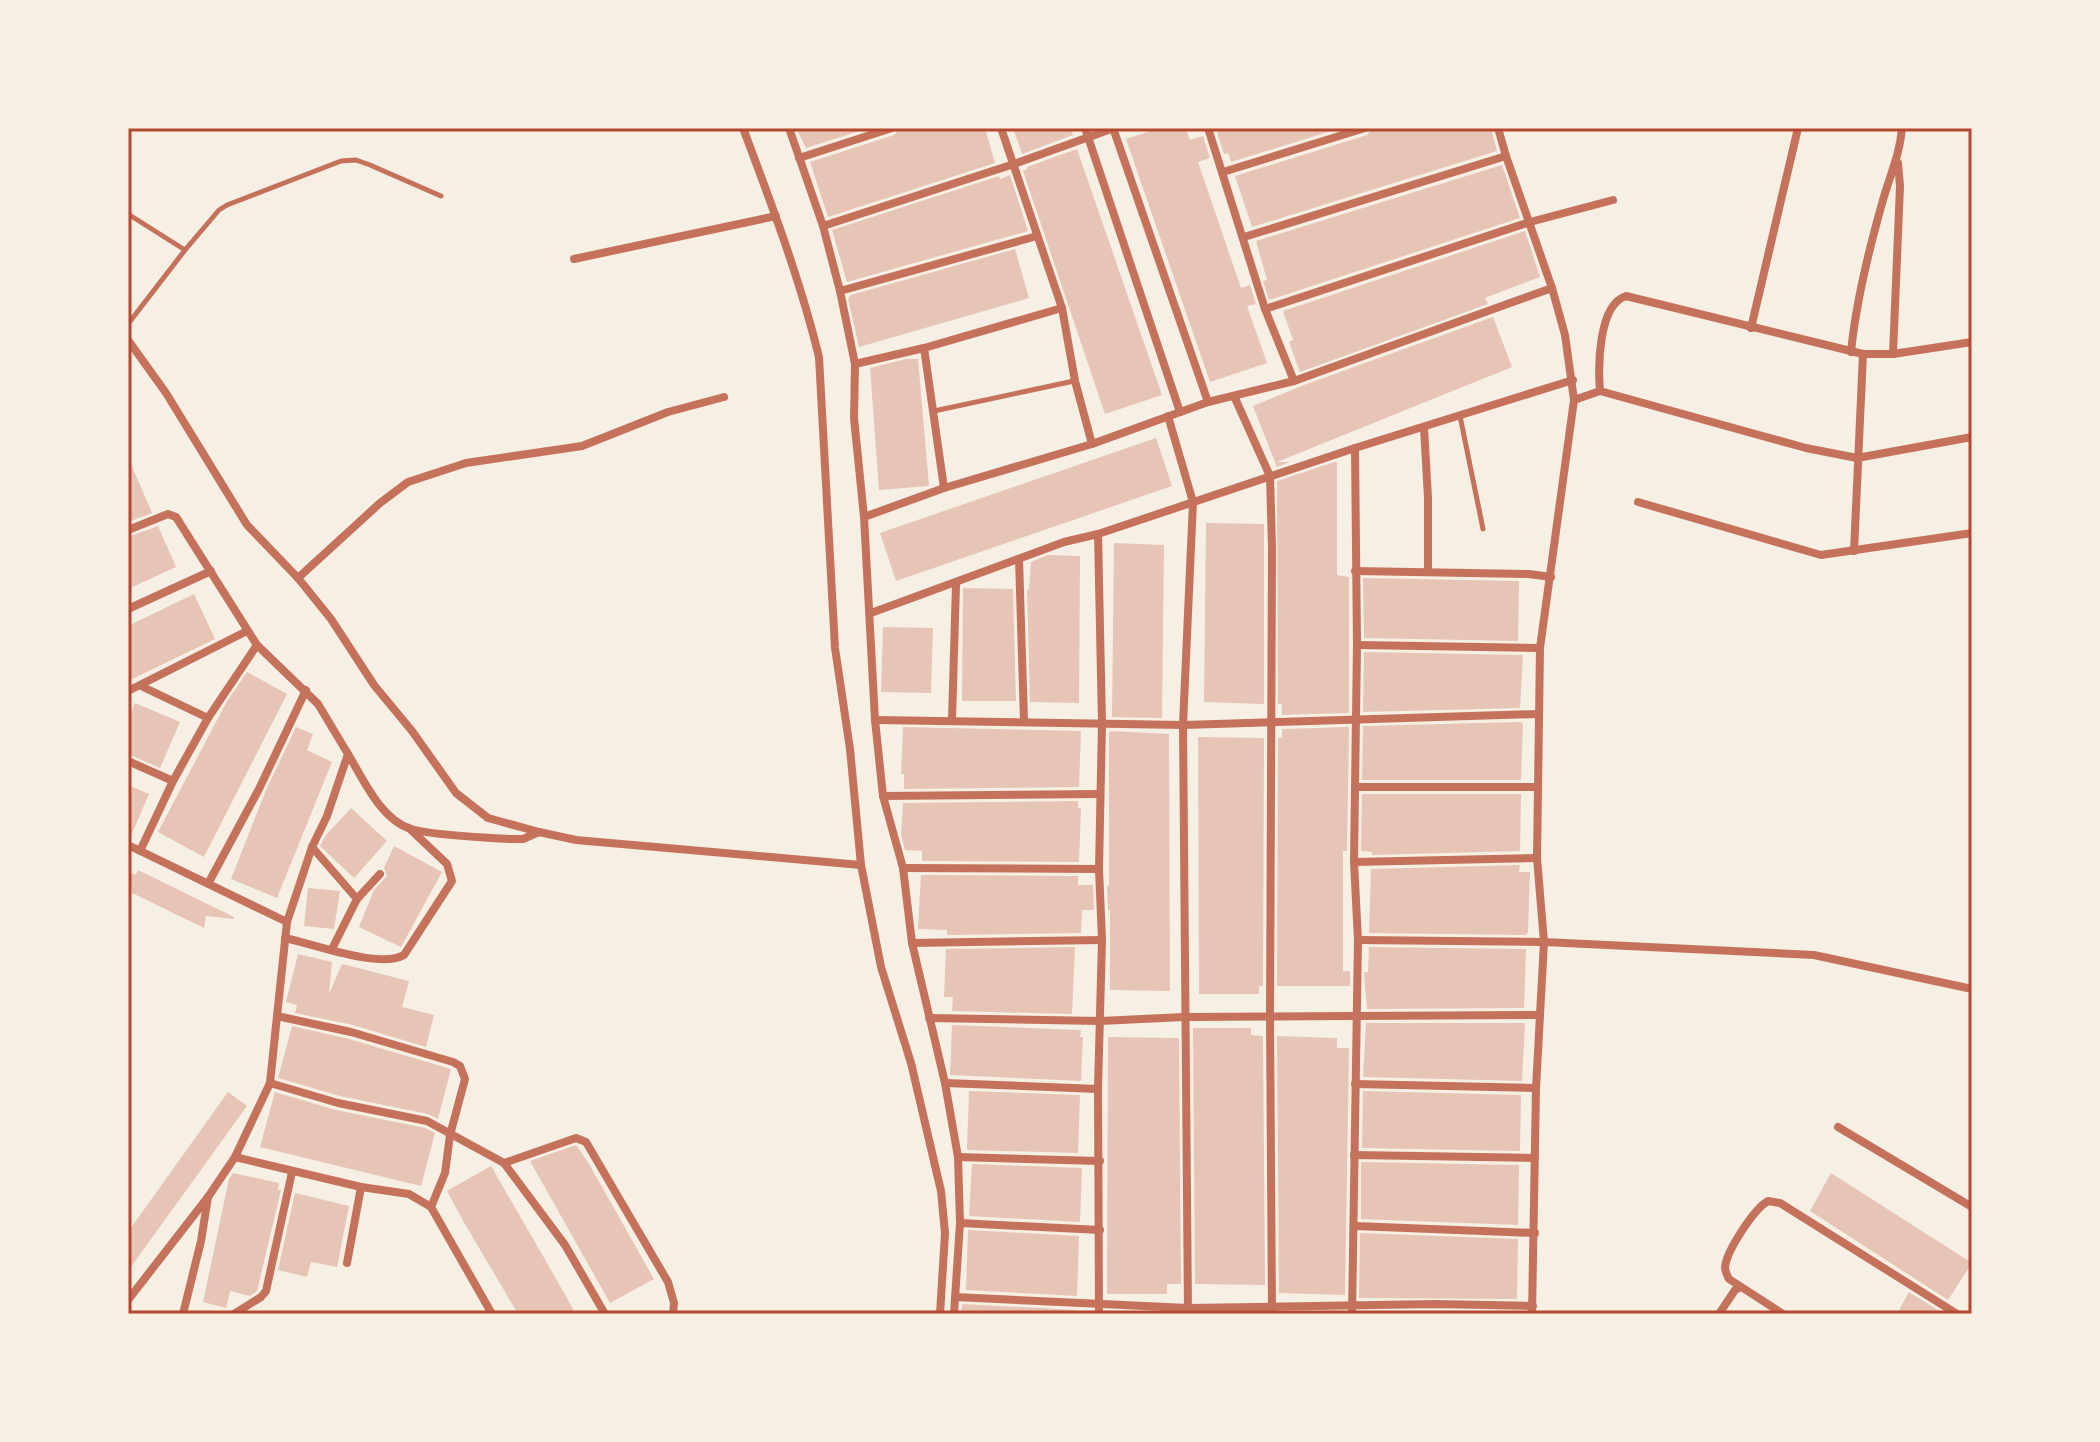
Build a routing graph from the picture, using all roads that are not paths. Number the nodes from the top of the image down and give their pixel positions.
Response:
1 (743, 128) edge
2 (789, 128) edge
3 (892, 128) edge
4 (1001, 128) edge
5 (1085, 128) edge
6 (1114, 128) edge
7 (1208, 128) edge
8 (1365, 128) edge
9 (1498, 128) edge
10 (1798, 128) edge
11 (1902, 128) edge
12 (1088, 138) junction
13 (1506, 156) junction
14 (799, 158) junction
15 (1898, 159) junction
16 (1014, 164) junction
17 (1223, 172) junction
18 (441, 196) dead end
19 (1613, 200) dead end
20 (128, 214) edge
21 (776, 216) junction
22 (1530, 222) junction
23 (823, 226) junction
24 (1037, 236) junction
25 (1244, 237) junction
26 (185, 250) junction
27 (574, 259) dead end
28 (1552, 288) junction
29 (840, 291) junction
30 (1062, 308) junction
31 (1265, 309) junction
32 (128, 324) edge
33 (1751, 328) junction
34 (128, 340) edge
35 (1972, 342) edge
36 (924, 348) junction
37 (1851, 352) junction
38 (1863, 354) junction
39 (1893, 354) junction
40 (855, 364) junction
41 (1573, 380) junction
42 (1075, 381) junction
43 (1294, 381) junction
44 (1600, 391) junction
45 (1234, 396) junction
46 (724, 397) dead end
47 (1574, 400) junction
48 (1208, 402) junction
49 (934, 411) junction
50 (1180, 412) junction
51 (1168, 416) junction
52 (1460, 416) junction
53 (1424, 428) junction
54 (1972, 437) edge
55 (1092, 444) junction
56 (1355, 448) junction
57 (1857, 458) junction
58 (1270, 476) junction
59 (944, 488) junction
60 (1193, 502) junction
61 (1638, 502) dead end
62 (864, 517) junction
63 (1483, 529) dead end
64 (128, 530) edge
65 (1972, 533) edge
66 (1098, 534) junction
67 (1854, 551) junction
68 (1019, 559) junction
69 (211, 571) junction
70 (1355, 571) junction
71 (1428, 571) junction
72 (1551, 577) junction
73 (298, 578) junction
74 (956, 584) junction
75 (128, 609) edge
76 (871, 613) junction
77 (247, 631) junction
78 (257, 645) junction
79 (1357, 645) junction
80 (1540, 648) junction
81 (141, 686) junction
82 (306, 690) junction
83 (128, 691) edge
84 (1537, 714) junction
85 (208, 718) junction
86 (1356, 718) junction
87 (875, 720) junction
88 (952, 720) junction
89 (1024, 721) junction
90 (1102, 723) junction
91 (1270, 723) junction
92 (1183, 725) junction
93 (348, 754) junction
94 (128, 761) edge
95 (173, 781) junction
96 (1355, 787) junction
97 (1538, 787) junction
98 (1099, 794) junction
99 (883, 796) junction
100 (409, 828) junction
101 (539, 832) junction
102 (128, 845) edge
103 (312, 847) junction
104 (140, 851) junction
105 (1537, 858) junction
106 (1354, 862) junction
107 (861, 865) junction
108 (903, 868) junction
109 (1099, 869) junction
110 (380, 874) dead end
111 (209, 882) junction
112 (357, 899) junction
113 (287, 922) junction
114 (285, 938) junction
115 (1102, 940) junction
116 (1358, 940) junction
117 (1544, 942) junction
118 (912, 943) junction
119 (332, 949) junction
120 (1972, 989) edge
121 (1540, 1015) junction
122 (277, 1016) junction
123 (1184, 1017) junction
124 (1355, 1017) junction
125 (929, 1018) junction
126 (1270, 1018) junction
127 (1100, 1021) junction
128 (270, 1083) junction
129 (945, 1083) junction
130 (1355, 1084) junction
131 (1536, 1088) junction
132 (1098, 1089) junction
133 (1838, 1127) dead end
134 (450, 1135) junction
135 (1354, 1155) junction
136 (235, 1157) junction
137 (958, 1157) junction
138 (1535, 1158) junction
139 (1100, 1161) junction
140 (504, 1163) junction
141 (292, 1172) junction
142 (361, 1187) junction
143 (208, 1197) junction
144 (431, 1207) junction
145 (1972, 1207) edge
146 (960, 1223) junction
147 (1355, 1226) junction
148 (1100, 1230) junction
149 (1535, 1233) junction
150 (347, 1263) dead end
151 (1740, 1287) junction
152 (955, 1297) junction
153 (128, 1300) edge
154 (1099, 1309) edge
155 (1272, 1310) edge
156 (1352, 1310) edge
157 (1532, 1310) edge
158 (1188, 1311) edge
159 (183, 1314) edge
160 (234, 1314) edge
161 (492, 1314) edge
162 (605, 1314) edge
163 (673, 1314) edge
164 (940, 1314) edge
165 (954, 1314) edge
166 (1719, 1314) edge
167 (1783, 1314) edge
168 (1957, 1314) edge

1 - 21 street
2 - 14 street
3 - 14 street
4 - 16 street
5 - 12 street
6 - 12 street
6 - 48 street
7 - 17 street
8 - 17 street
9 - 13 street
10 - 33 street
11 - 15 street
12 - 16 street
12 - 50 street
13 - 22 street
13 - 25 street
14 - 23 street
15 - 37 street
15 - 39 street
16 - 23 street
16 - 24 street
17 - 25 street
18 - 26 lane
19 - 22 street
20 - 26 lane
21 - 27 street
21 - 107 street
22 - 28 street
22 - 31 street
23 - 29 street
24 - 29 street
24 - 30 street
25 - 31 street
26 - 32 lane
28 - 41 street
28 - 43 street
29 - 40 street
30 - 36 street
30 - 42 street
31 - 43 street
33 - 37 street
33 - 44 street
34 - 73 street
35 - 39 street
36 - 40 street
36 - 49 street
37 - 38 street
38 - 39 street
38 - 57 street
40 - 62 street
41 - 47 street
41 - 52 street
42 - 49 lane
42 - 55 street
43 - 45 street
44 - 47 street
44 - 57 street
45 - 48 street
45 - 58 street
46 - 73 street
47 - 72 street
48 - 50 street
49 - 59 street
50 - 51 street
51 - 55 street
51 - 60 street
52 - 53 street
52 - 63 lane
53 - 56 street
53 - 71 street
54 - 57 street
55 - 59 street
56 - 58 street
56 - 70 street
57 - 67 street
58 - 60 street
58 - 91 street
59 - 62 street
60 - 66 street
60 - 92 street
61 - 67 street
62 - 76 street
64 - 69 street
65 - 67 street
66 - 68 street
66 - 90 street
68 - 74 street
68 - 89 street
69 - 75 street
69 - 77 street
70 - 71 street
70 - 79 street
71 - 72 street
72 - 80 street
73 - 101 street
74 - 76 street
74 - 88 street
76 - 87 street
77 - 78 street
77 - 81 street
78 - 82 street
78 - 85 street
79 - 80 street
79 - 86 street
80 - 84 street
81 - 83 street
81 - 85 street
82 - 93 street
82 - 111 street
84 - 86 street
84 - 97 street
85 - 95 street
86 - 91 street
86 - 96 street
87 - 88 street
87 - 99 street
88 - 89 street
89 - 90 street
90 - 92 street
90 - 98 street
91 - 92 street
91 - 126 street
92 - 123 street
93 - 100 street
93 - 103 street
94 - 95 street
95 - 104 street
96 - 97 street
96 - 106 street
97 - 105 street
98 - 99 street
98 - 109 street
99 - 108 street
100 - 101 street
100 - 119 street
101 - 107 street
102 - 104 street
103 - 112 street
103 - 113 street
104 - 111 street
105 - 106 street
105 - 117 street
106 - 116 street
107 - 164 street
108 - 109 street
108 - 118 street
109 - 115 street
110 - 112 street
111 - 113 street
112 - 119 street
113 - 114 street
114 - 119 street
114 - 122 street
115 - 118 street
115 - 127 street
116 - 117 street
116 - 124 street
117 - 120 street
117 - 121 street
118 - 125 street
121 - 124 street
121 - 131 street
122 - 128 street
122 - 134 street
123 - 126 street
123 - 127 street
123 - 158 street
124 - 126 street
124 - 130 street
125 - 127 street
125 - 129 street
126 - 155 street
127 - 132 street
128 - 134 street
128 - 136 street
129 - 132 street
129 - 137 street
130 - 131 street
130 - 135 street
131 - 138 street
132 - 139 street
133 - 145 street
134 - 140 street
134 - 144 street
135 - 138 street
135 - 147 street
136 - 141 street
136 - 143 street
137 - 139 street
137 - 146 street
138 - 149 street
139 - 148 street
140 - 162 street
140 - 163 street
141 - 142 street
141 - 160 street
142 - 144 street
142 - 150 street
143 - 153 street
143 - 159 street
144 - 161 street
146 - 148 street
146 - 152 street
147 - 149 street
147 - 156 street
148 - 154 street
149 - 157 street
151 - 166 street
151 - 167 street
151 - 168 street
152 - 154 street
152 - 165 street
154 - 158 street
155 - 156 street
155 - 158 street
156 - 157 street

